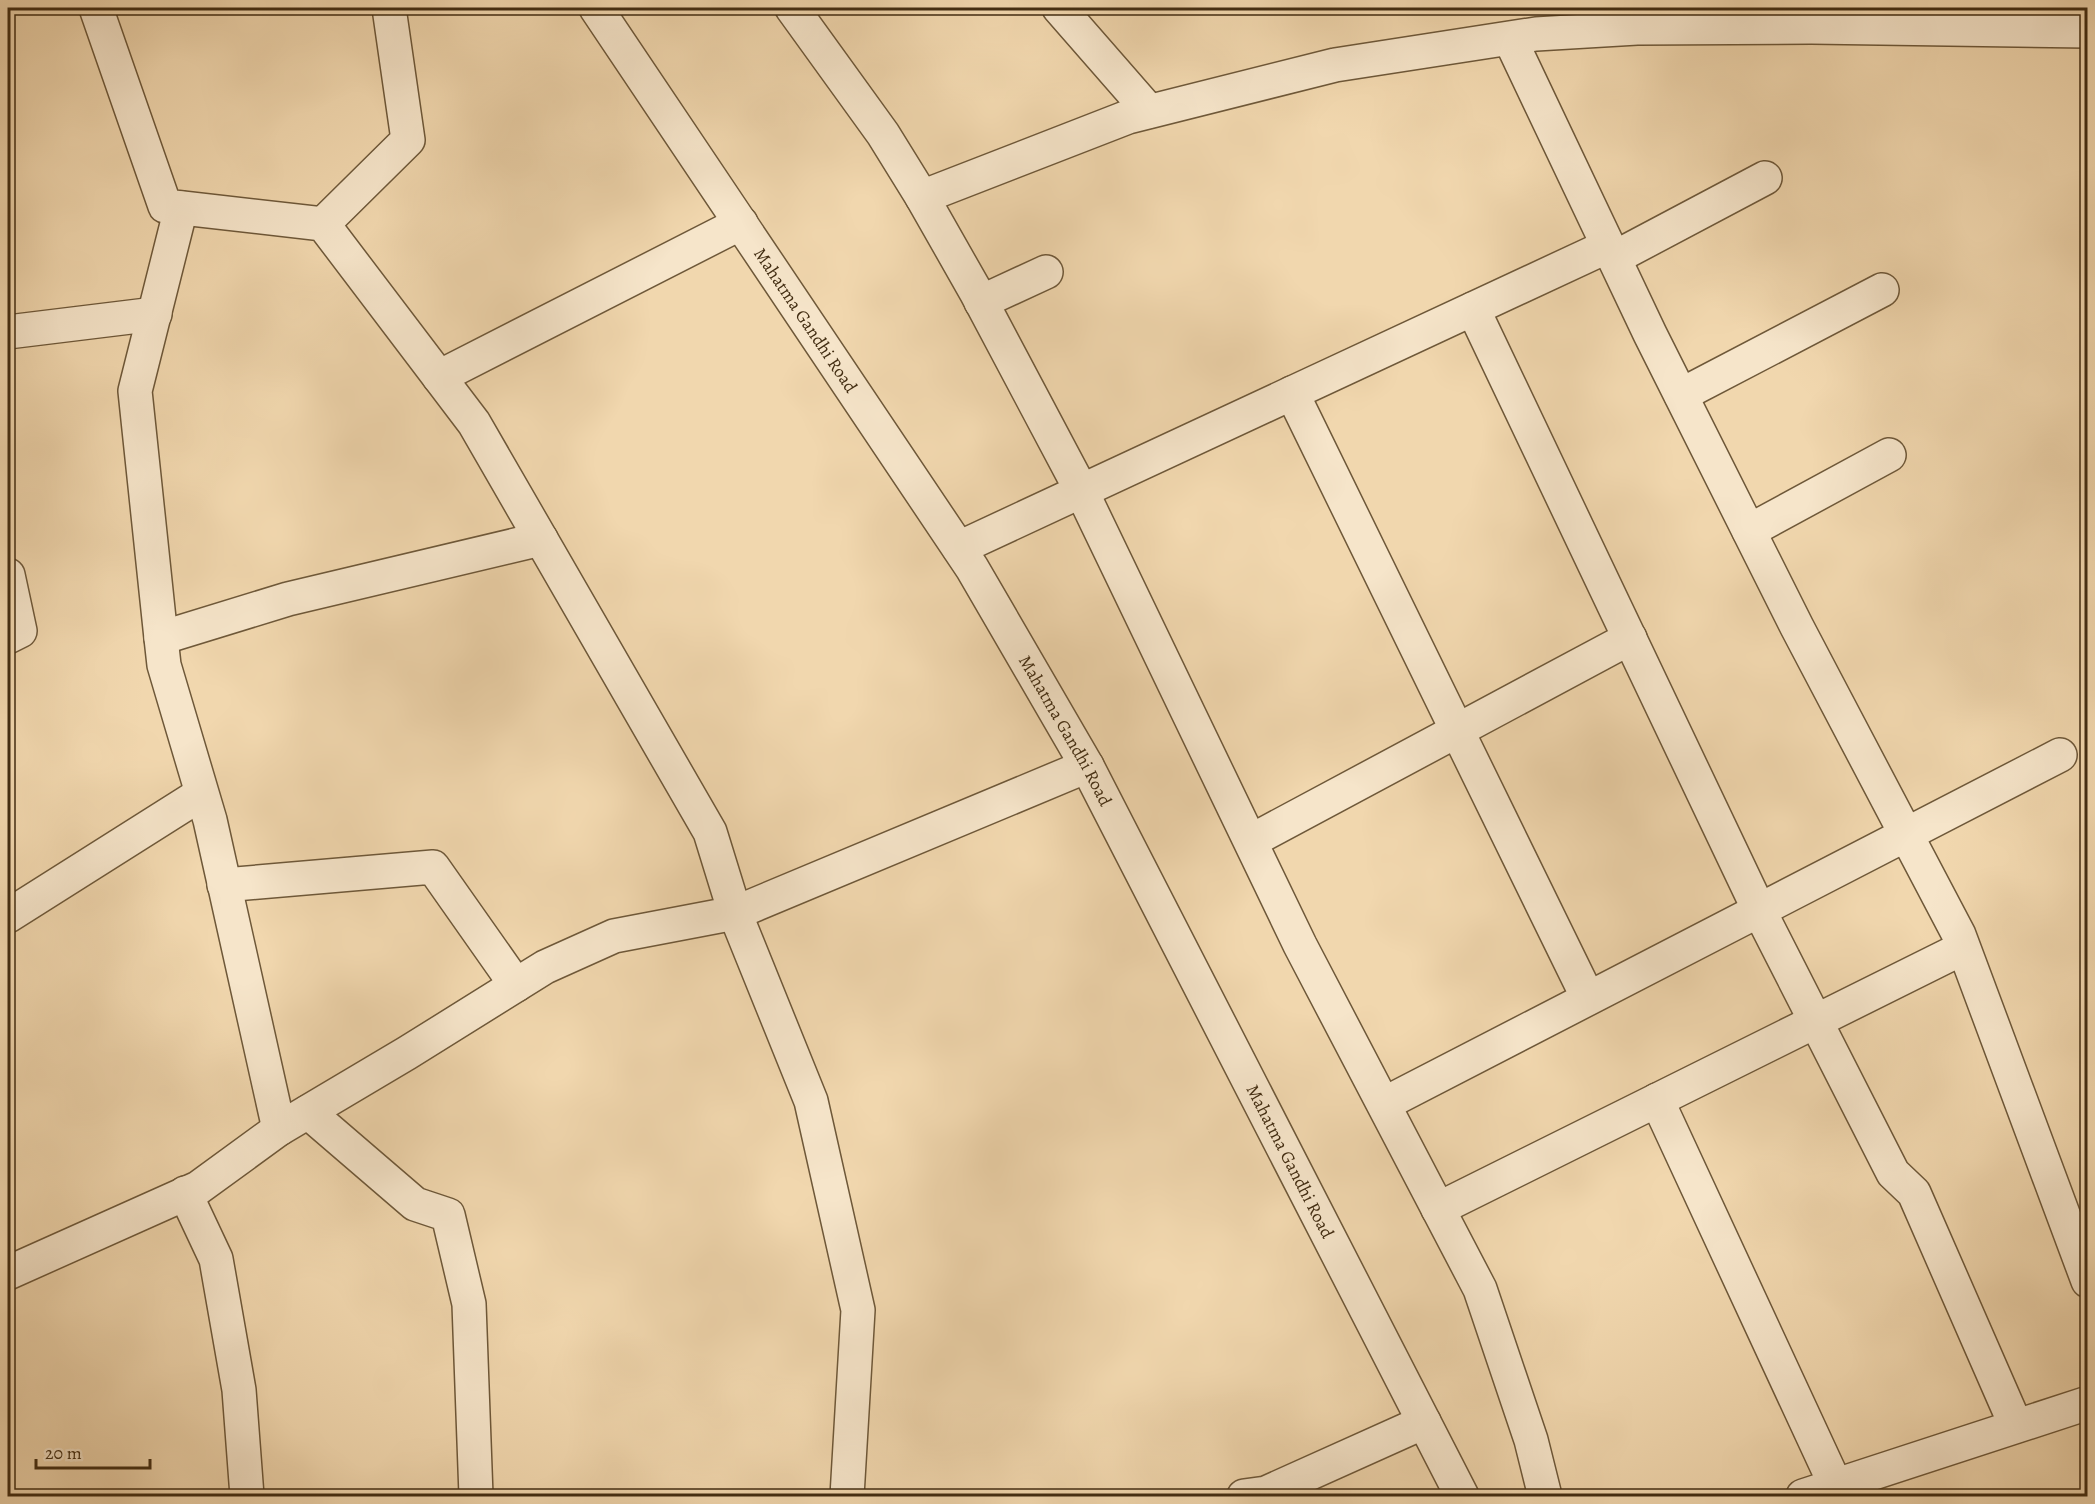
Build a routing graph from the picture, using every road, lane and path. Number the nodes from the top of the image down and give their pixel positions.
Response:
1 (96, 8) edge
2 (389, 8) edge
3 (596, 8) edge
4 (1059, 8) edge
5 (803, 11) edge
6 (1636, 18) edge
7 (1965, 18) edge
8 (2088, 31) edge
9 (1510, 39) junction
10 (1149, 111) junction
11 (1766, 178) dead end
12 (922, 196) junction
13 (181, 208) junction
14 (741, 223) junction
15 (323, 224) junction
16 (1611, 252) junction
17 (1046, 272) dead end
18 (1882, 290) dead end
19 (981, 302) junction
20 (1473, 309) junction
21 (154, 314) junction
22 (8, 332) edge
23 (439, 377) junction
24 (1292, 393) junction
25 (1681, 396) junction
26 (1889, 455) dead end
27 (1081, 490) junction
28 (1749, 531) junction
29 (541, 539) junction
30 (959, 548) junction
31 (8, 575) edge
32 (8, 637) edge
33 (161, 638) junction
34 (1630, 638) junction
35 (1458, 730) junction
36 (2061, 755) dead end
37 (1087, 766) junction
38 (201, 794) junction
39 (1906, 835) junction
40 (1251, 841) junction
41 (224, 885) junction
42 (1760, 910) junction
43 (735, 913) junction
44 (8, 916) edge
45 (1963, 948) junction
46 (516, 985) junction
47 (1588, 998) junction
48 (1816, 1021) junction
49 (1657, 1100) junction
50 (1384, 1104) junction
51 (308, 1112) junction
52 (279, 1129) junction
53 (186, 1192) junction
54 (1438, 1209) junction
55 (8, 1272) edge
56 (2088, 1281) edge
57 (2088, 1403) edge
58 (1424, 1422) junction
59 (2016, 1426) junction
60 (1835, 1484) junction
61 (247, 1497) edge
62 (476, 1497) edge
63 (847, 1497) edge
64 (1244, 1497) edge
65 (1462, 1497) edge
66 (1545, 1497) edge
67 (1803, 1497) edge

1 - 13 street
2 - 15 street
3 - 14 street, Mahatma Gandhi Road
4 - 10 street
5 - 12 street
6 - 7 street
6 - 9 street
7 - 8 street
9 - 10 street
9 - 16 street
10 - 12 street
11 - 16 street
12 - 19 street
13 - 15 street
13 - 21 street
14 - 23 street
14 - 30 street, Mahatma Gandhi Road
15 - 23 street
16 - 20 street
16 - 25 street
17 - 19 street
18 - 25 street
19 - 27 street
20 - 24 street
20 - 34 street
21 - 22 street
21 - 33 street
23 - 29 street
24 - 27 street
24 - 35 street
25 - 28 street
26 - 28 street
27 - 30 street
27 - 40 street
28 - 39 street
29 - 33 street
29 - 43 street
30 - 37 street, Mahatma Gandhi Road
31 - 32 street
33 - 38 street
34 - 35 street
34 - 42 street
35 - 40 street
35 - 47 street
36 - 39 street
37 - 43 street
37 - 58 street, Mahatma Gandhi Road
38 - 41 street
38 - 44 street
39 - 42 street
39 - 45 street
40 - 50 street
41 - 46 street
41 - 52 street
42 - 47 street
42 - 48 street
43 - 46 street
43 - 63 street
45 - 48 street
45 - 56 street
46 - 51 street
47 - 50 street
48 - 49 street
48 - 59 street
49 - 54 street
49 - 60 street
50 - 54 street
51 - 52 street
51 - 62 street
52 - 53 street
53 - 55 street
53 - 61 street
54 - 66 street
57 - 59 street
58 - 64 street
58 - 65 street, Mahatma Gandhi Road
59 - 60 street
60 - 67 street

